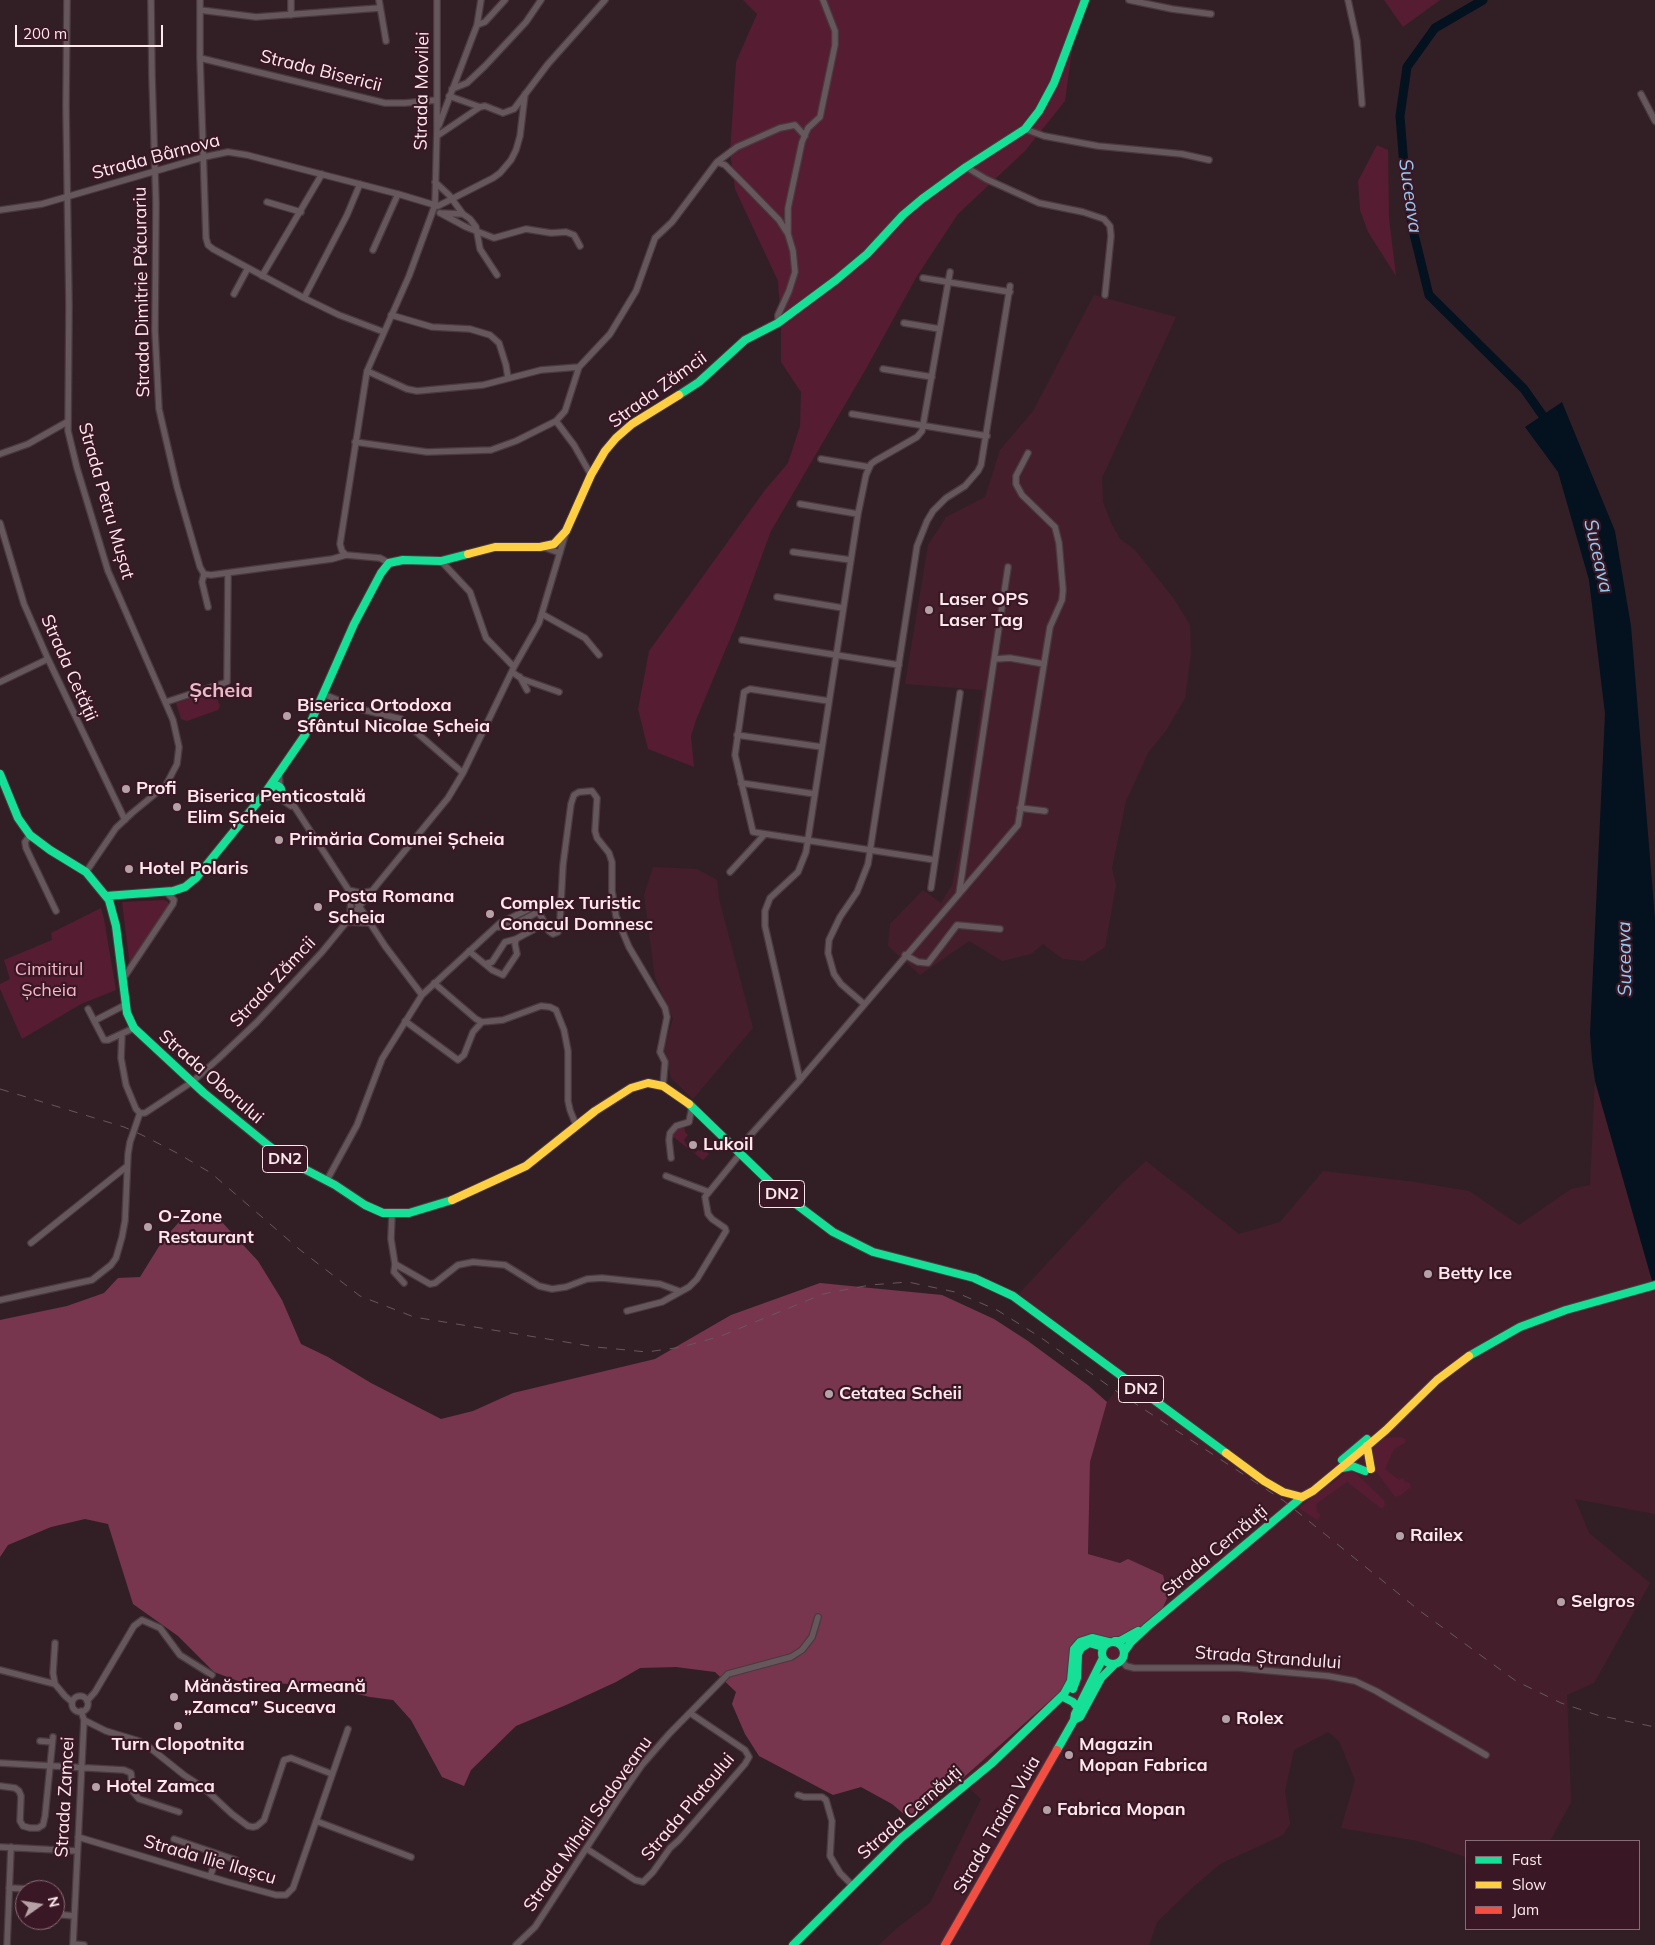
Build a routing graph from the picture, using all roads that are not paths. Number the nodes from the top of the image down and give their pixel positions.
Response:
1 (67, 0) edge
2 (152, 0) edge
3 (200, 0) edge
4 (291, 0) edge
5 (379, 0) edge
6 (437, 0) edge
7 (481, 0) edge
8 (505, 0) edge
9 (541, 0) edge
10 (605, 0) edge
11 (823, 0) edge
12 (1085, 0) edge
13 (1129, 0) edge
14 (1348, 0) edge
15 (380, 8) junction
16 (200, 10) junction
17 (1211, 14) dead end
18 (291, 15) junction
19 (477, 25) junction
20 (386, 41) dead end
21 (200, 58) junction
22 (451, 92) junction
23 (525, 94) junction
24 (1641, 94) dead end
25 (437, 100) junction
26 (1362, 104) dead end
27 (480, 107) junction
28 (1655, 121) edge
29 (437, 129) junction
30 (1025, 129) junction
31 (436, 136) junction
32 (805, 136) junction
33 (204, 157) junction
34 (1209, 160) dead end
35 (717, 162) junction
36 (966, 167) junction
37 (155, 171) junction
38 (322, 174) junction
39 (435, 182) junction
40 (360, 184) junction
41 (398, 194) junction
42 (67, 196) junction
43 (452, 199) junction
44 (267, 202) dead end
45 (434, 208) junction
46 (0, 210) edge
47 (301, 212) junction
48 (440, 213) junction
49 (463, 214) junction
50 (477, 232) junction
51 (788, 234) junction
52 (580, 246) dead end
53 (373, 250) dead end
54 (248, 268) junction
55 (950, 272) dead end
56 (497, 275) dead end
57 (262, 276) junction
58 (923, 278) dead end
59 (948, 282) junction
60 (234, 294) dead end
61 (1105, 295) dead end
62 (304, 298) junction
63 (391, 315) junction
64 (778, 323) junction
65 (904, 323) dead end
66 (940, 329) junction
67 (384, 332) junction
68 (579, 367) junction
69 (882, 370) dead end
70 (367, 371) junction
71 (932, 377) junction
72 (508, 378) junction
73 (852, 414) dead end
74 (556, 421) junction
75 (67, 422) junction
76 (924, 426) junction
77 (987, 436) junction
78 (355, 442) junction
79 (1028, 453) dead end
80 (0, 454) edge
81 (821, 459) dead end
82 (869, 467) junction
83 (591, 475) junction
84 (800, 504) dead end
85 (858, 514) junction
86 (0, 524) edge
87 (566, 531) junction
88 (543, 547) junction
89 (793, 552) dead end
90 (560, 553) junction
91 (346, 555) junction
92 (850, 560) junction
93 (441, 561) junction
94 (389, 563) junction
95 (1008, 567) dead end
96 (228, 572) junction
97 (204, 574) junction
98 (777, 597) dead end
99 (208, 607) dead end
100 (844, 608) junction
101 (542, 614) junction
102 (742, 640) dead end
103 (599, 655) dead end
104 (837, 655) junction
105 (48, 659) junction
106 (995, 659) junction
107 (1044, 664) junction
108 (899, 665) junction
109 (513, 670) junction
110 (520, 677) junction
111 (0, 682) edge
112 (527, 690) dead end
113 (559, 692) dead end
114 (960, 692) dead end
115 (323, 694) junction
116 (166, 702) junction
117 (829, 702) junction
118 (737, 735) junction
119 (822, 747) junction
120 (463, 773) junction
121 (0, 774) edge
122 (741, 783) junction
123 (275, 791) junction
124 (815, 794) junction
125 (1020, 808) junction
126 (1046, 811) dead end
127 (124, 820) junction
128 (30, 834) junction
129 (765, 834) junction
130 (808, 839) junction
131 (871, 849) junction
132 (935, 860) junction
133 (86, 872) junction
134 (730, 872) dead end
135 (931, 888) dead end
136 (372, 891) junction
137 (166, 892) junction
138 (350, 893) junction
139 (959, 894) junction
140 (106, 896) junction
141 (359, 907) junction
142 (56, 911) dead end
143 (349, 921) junction
144 (370, 923) junction
145 (544, 924) junction
146 (1000, 929) dead end
147 (516, 939) junction
148 (469, 951) junction
149 (905, 956) junction
150 (485, 964) junction
151 (123, 979) junction
152 (434, 983) junction
153 (422, 995) junction
154 (864, 1004) junction
155 (125, 1005) junction
156 (88, 1009) dead end
157 (94, 1021) junction
158 (405, 1021) junction
159 (482, 1022) junction
160 (134, 1028) junction
161 (122, 1034) junction
162 (800, 1080) junction
163 (192, 1082) junction
164 (663, 1086) junction
165 (692, 1107) junction
166 (140, 1113) junction
167 (576, 1125) junction
168 (739, 1152) junction
169 (671, 1158) dead end
170 (126, 1167) junction
171 (666, 1176) dead end
172 (327, 1180) junction
173 (709, 1192) junction
174 (392, 1214) junction
175 (31, 1243) dead end
176 (396, 1264) junction
177 (404, 1283) dead end
178 (1655, 1285) edge
179 (679, 1291) junction
180 (0, 1300) edge
181 (626, 1311) dead end
182 (1438, 1380) junction
183 (1367, 1446) junction
184 (1342, 1468) junction
185 (1302, 1497) junction
186 (818, 1617) dead end
187 (1147, 1627) junction
188 (54, 1643) dead end
189 (1109, 1644) junction
190 (1124, 1652) junction
191 (1103, 1658) junction
192 (1118, 1662) junction
193 (0, 1670) edge
194 (212, 1675) dead end
195 (55, 1684) junction
196 (1066, 1698) junction
197 (87, 1701) junction
198 (72, 1702) junction
199 (1051, 1708) junction
200 (1078, 1708) junction
201 (81, 1711) junction
202 (690, 1713) junction
203 (84, 1720) junction
204 (1074, 1720) junction
205 (348, 1728) dead end
206 (40, 1741) dead end
207 (1486, 1754) dead end
208 (0, 1763) edge
209 (50, 1766) junction
210 (82, 1768) junction
211 (332, 1774) junction
212 (0, 1786) edge
213 (798, 1795) dead end
214 (179, 1812) dead end
215 (316, 1822) junction
216 (78, 1837) junction
217 (174, 1839) dead end
218 (0, 1847) edge
219 (11, 1847) junction
220 (587, 1850) junction
221 (76, 1851) junction
222 (218, 1854) junction
223 (411, 1857) dead end
224 (236, 1860) dead end
225 (210, 1877) junction
226 (852, 1885) junction
227 (9, 1888) junction
228 (15, 1888) edge
229 (65, 1915) edge
230 (0, 1916) edge
231 (7, 1916) junction
232 (74, 1916) junction
233 (7, 1945) edge
234 (73, 1945) edge
235 (84, 1945) edge
236 (516, 1945) edge
237 (793, 1945) edge
238 (945, 1945) edge

1 - 42 street, Strada Petru Mușat
2 - 37 street, Strada Dimitrie Păcurariu
3 - 16 street
4 - 18 street
5 - 15 street
6 - 25 street, Strada Movilei
7 - 19 street
8 - 19 street
9 - 22 street
10 - 23 street
11 - 32 street
12 - 30 main road, Strada Zămcii
13 - 17 street
14 - 26 street
15 - 18 street
15 - 20 street
16 - 18 street
16 - 21 street
19 - 22 street
21 - 25 street, Strada Bisericii
21 - 33 street
22 - 27 street
22 - 29 street
23 - 27 street
23 - 43 street
24 - 28 street
25 - 29 street, Strada Movilei
27 - 31 street
29 - 31 street, Strada Movilei
30 - 34 street
30 - 36 main road, Strada Zămcii
31 - 39 street, Strada Movilei
32 - 35 street
32 - 51 street
33 - 37 street, Strada Bârnova
33 - 38 street, Strada Bârnova
33 - 54 street
35 - 51 street
35 - 68 street
36 - 61 street
36 - 64 main road, Strada Zămcii
37 - 42 street, Strada Bârnova
37 - 97 street, Strada Dimitrie Păcurariu
38 - 40 street, Strada Bârnova
38 - 47 street
39 - 43 street
39 - 45 street, Strada Movilei
40 - 41 street, Strada Bârnova
40 - 62 street
41 - 45 street, Strada Bârnova
41 - 53 street
42 - 46 street, Strada Bârnova
42 - 75 street, Strada Petru Mușat
43 - 45 street
43 - 49 street
44 - 47 street
45 - 48 street, Strada Bârnova
45 - 63 street, Strada Movilei
47 - 57 street
48 - 49 street
48 - 50 street, Strada Bârnova
49 - 50 street
50 - 52 street, Strada Bârnova
50 - 56 street
51 - 64 street
54 - 57 street
54 - 60 street
55 - 59 street
57 - 62 street
58 - 59 street
59 - 66 street
59 - 77 street
62 - 67 street
63 - 67 street, Strada Movilei
63 - 72 street
64 - 83 main road, Strada Zămcii
65 - 66 street
66 - 71 street
67 - 70 street, Strada Movilei
68 - 72 street
68 - 74 street
69 - 71 street
70 - 72 street
70 - 78 street, Strada Movilei
71 - 76 street
73 - 76 street
74 - 78 street
74 - 83 street
75 - 80 street
75 - 116 street, Strada Petru Mușat
76 - 77 street
76 - 82 street
77 - 108 street
78 - 91 street, Strada Movilei
79 - 107 street
81 - 82 street
82 - 85 street
83 - 87 main road, Strada Zămcii
84 - 85 street
85 - 92 street
86 - 105 street, Strada Cetății
87 - 88 main road, Strada Zămcii
87 - 90 street, Strada Zămcii
88 - 90 street
88 - 93 main road
89 - 92 street
90 - 101 street, Strada Zămcii
91 - 94 street
91 - 96 street
92 - 100 street
93 - 94 main road
93 - 109 street
94 - 115 main road
95 - 106 street
96 - 97 street
96 - 116 street
97 - 99 street, Strada Dimitrie Păcurariu
98 - 100 street
100 - 104 street
101 - 103 street
101 - 109 street, Strada Zămcii
102 - 104 street
104 - 108 street
104 - 117 street
105 - 111 street
105 - 127 street, Strada Cetății
106 - 107 street
106 - 139 street
107 - 125 street
108 - 131 street
109 - 110 street
109 - 120 street, Strada Zămcii
110 - 112 street
110 - 113 street
114 - 132 street
115 - 120 street
115 - 123 main road
116 - 127 street, Strada Petru Mușat
117 - 118 street
117 - 119 street
118 - 119 street
118 - 122 street
119 - 124 street
120 - 136 street, Strada Zămcii
121 - 128 main road, DN2
122 - 124 street
122 - 129 street
123 - 137 main road
123 - 138 street
124 - 130 street
125 - 126 street
125 - 139 street
127 - 133 street, Strada Petru Mușat
128 - 133 main road, DN2
128 - 142 street
129 - 130 street
129 - 134 street
130 - 131 street
130 - 162 street
131 - 132 street
131 - 154 street
132 - 135 street
133 - 140 main road, DN2
136 - 138 street
136 - 141 street, Strada Zămcii
137 - 140 main road
137 - 151 street
138 - 141 street
138 - 143 street
139 - 149 street
140 - 151 main road, Strada Oborului / DN2
141 - 143 street, Strada Zămcii
141 - 144 street
143 - 144 street
143 - 163 street, Strada Zămcii
144 - 153 street
145 - 147 street
145 - 148 street
145 - 164 street
146 - 149 street
147 - 150 street
147 - 150 street
148 - 150 street
148 - 152 street
149 - 154 street
151 - 155 main road, Strada Oborului / DN2
152 - 153 street
152 - 159 street
153 - 158 street
154 - 162 street
155 - 157 street
155 - 160 main road, Strada Oborului / DN2
156 - 157 street
157 - 161 street
158 - 159 street
158 - 172 street
159 - 167 street
160 - 161 street
160 - 163 main road, Strada Oborului / DN2
161 - 166 street
162 - 168 street
163 - 166 street, Strada Zămcii
163 - 172 main road, Strada Oborului / DN2
164 - 165 main road, DN2
164 - 167 main road, Strada Oborului / DN2
165 - 168 main road, DN2
165 - 169 street
166 - 170 street
167 - 174 main road, Strada Oborului / DN2
168 - 173 street
168 - 185 main road, DN2
170 - 175 street
170 - 180 street
171 - 173 street
172 - 174 main road, Strada Oborului / DN2
173 - 179 street
174 - 176 street
176 - 177 street
176 - 179 street
178 - 182 main road, Strada Cernăuți
179 - 181 street
182 - 183 main road, Strada Cernăuți
182 - 185 main road, Strada Cernăuți
183 - 184 main road, Strada Cernăuți
183 - 184 main road
184 - 185 main road, Strada Cernăuți
185 - 187 main road, Strada Cernăuți
186 - 202 street, Strada Mihail Sadoveanu
187 - 189 main road, Strada Cernăuți
187 - 190 main road, Strada Cernăuți
188 - 195 street
189 - 190 main road
189 - 191 main road
189 - 196 main road, Strada Cernăuți
189 - 199 main road, Strada Cernăuți
190 - 192 main road
191 - 192 main road
191 - 200 main road, Strada Traian Vuia
192 - 204 main road, Strada Traian Vuia
192 - 207 street, Strada Ștrandului
193 - 195 street
194 - 197 street
195 - 198 street
196 - 199 main road, Strada Cernăuți
196 - 200 main road
197 - 198 street
197 - 201 street
198 - 201 street
199 - 226 main road, Strada Cernăuți
200 - 204 main road, Strada Traian Vuia
201 - 203 street, Strada Zamcei
202 - 220 street, Strada Mihail Sadoveanu
202 - 220 street, Strada Platoului
203 - 210 street, Strada Zamcei
203 - 211 street
204 - 238 main road, Strada Traian Vuia
205 - 211 street, Strada Ilie Ilașcu
206 - 209 street
208 - 209 street
209 - 210 street
209 - 212 street
210 - 214 street
210 - 216 street, Strada Zamcei
211 - 215 street, Strada Ilie Ilașcu
213 - 226 street
215 - 223 street
215 - 225 street, Strada Ilie Ilașcu
216 - 221 street, Strada Zamcei
216 - 225 street, Strada Ilie Ilașcu
217 - 222 street
218 - 219 street
219 - 221 street
219 - 227 street
220 - 236 street, Strada Mihail Sadoveanu
221 - 232 street, Strada Zamcei
222 - 224 street
222 - 225 street
226 - 237 main road, Strada Cernăuți
227 - 228 street
227 - 231 street
229 - 232 street
230 - 231 street
231 - 233 street
232 - 234 street, Strada Zamcei
234 - 235 street

